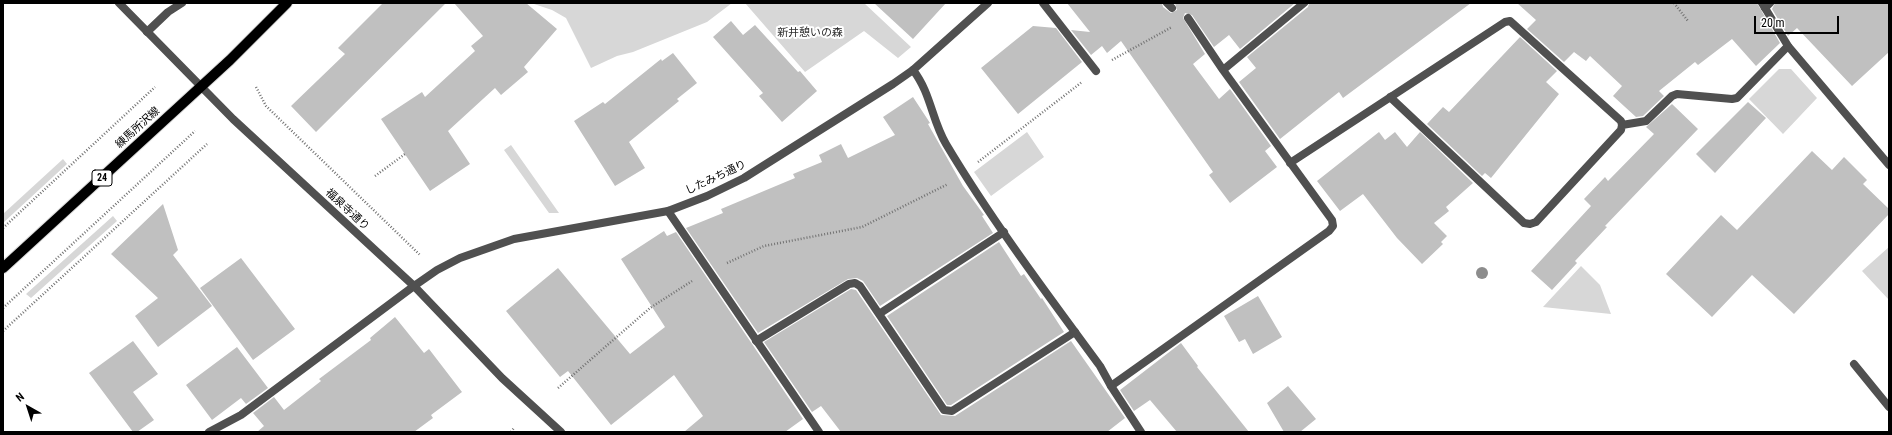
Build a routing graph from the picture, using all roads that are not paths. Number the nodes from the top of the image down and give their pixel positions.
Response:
1 (119, 3) edge
2 (182, 3) edge
3 (287, 3) edge
4 (988, 3) edge
5 (1043, 3) edge
6 (1304, 3) edge
7 (1766, 5) edge
8 (1188, 18) dead end
9 (147, 32) junction
10 (1788, 46) junction
11 (913, 70) junction
12 (1223, 70) junction
13 (1096, 71) dead end
14 (201, 88) junction
15 (1390, 98) junction
16 (1622, 125) junction
17 (1290, 162) junction
18 (1889, 165) edge
19 (668, 211) junction
20 (1004, 232) junction
21 (3, 268) edge
22 (414, 286) junction
23 (879, 314) junction
24 (1074, 332) junction
25 (756, 341) junction
26 (1854, 364) dead end
27 (1111, 386) junction
28 (1889, 407) edge
29 (209, 432) edge
30 (561, 432) edge
31 (819, 432) edge
32 (1141, 432) edge

1 - 9 street, 福泉寺通り
2 - 9 street
3 - 14 main road, 練馬所沢線 / 24
4 - 11 street, したみち通り
5 - 13 street
6 - 12 street
7 - 10 street
8 - 12 street
9 - 14 street, 福泉寺通り
10 - 16 street
10 - 18 street
11 - 19 street, したみち通り
11 - 20 street
12 - 17 street
14 - 21 main road, 練馬所沢線 / 24
14 - 22 street, 福泉寺通り
15 - 16 street
15 - 16 street
15 - 17 street
17 - 27 street
19 - 22 street, したみち通り
19 - 25 street
20 - 23 street
20 - 24 street
22 - 29 street, したみち通り
22 - 30 street, 福泉寺通り
23 - 24 street
23 - 25 street
24 - 27 street
25 - 31 street
26 - 28 street
27 - 32 street

